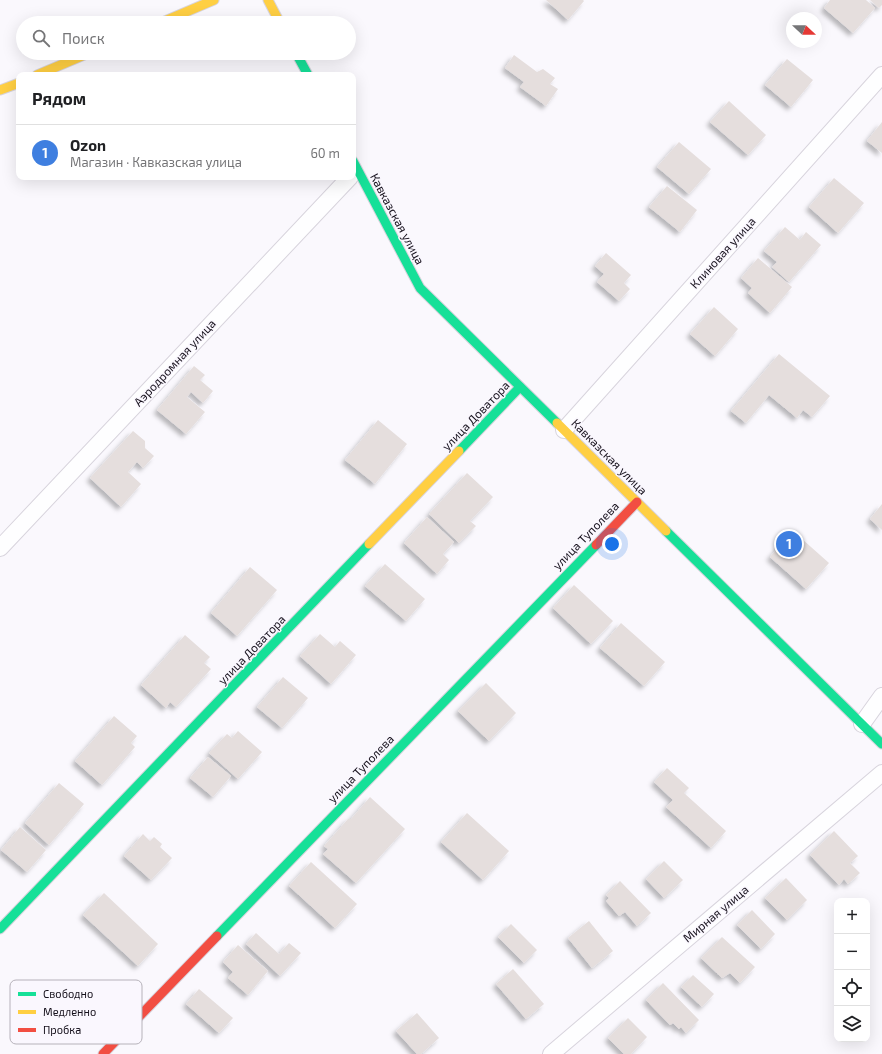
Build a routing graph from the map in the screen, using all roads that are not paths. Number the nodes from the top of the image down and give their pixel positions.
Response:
1 (214, 0) edge
2 (268, 0) edge
3 (176, 16) edge
4 (276, 16) edge
5 (72, 60) edge
6 (300, 60) edge
7 (44, 72) edge
8 (306, 72) edge
9 (882, 75) edge
10 (16, 84) edge
11 (0, 90) edge
12 (356, 175) edge
13 (344, 180) edge
14 (520, 387) junction
15 (564, 430) junction
16 (637, 502) junction
17 (0, 548) edge
18 (882, 696) edge
19 (862, 724) junction
20 (882, 744) edge
21 (882, 773) edge
22 (0, 929) edge
23 (142, 1014) edge
24 (113, 1044) edge
25 (103, 1054) edge
26 (550, 1054) edge

1 - 3 street
2 - 4 street
5 - 7 street
6 - 8 street
9 - 15 street, Клиновая улица
10 - 11 street
12 - 14 street, Кавказская улица
13 - 17 street, Аэродромная улица
14 - 15 street, Кавказская улица
14 - 22 street, улица Доватора
15 - 16 street, Кавказская улица
16 - 19 street, Кавказская улица
16 - 23 street, улица Туполева
18 - 19 street
19 - 20 street, Кавказская улица
21 - 26 street, Мирная улица
24 - 25 street, улица Туполева

